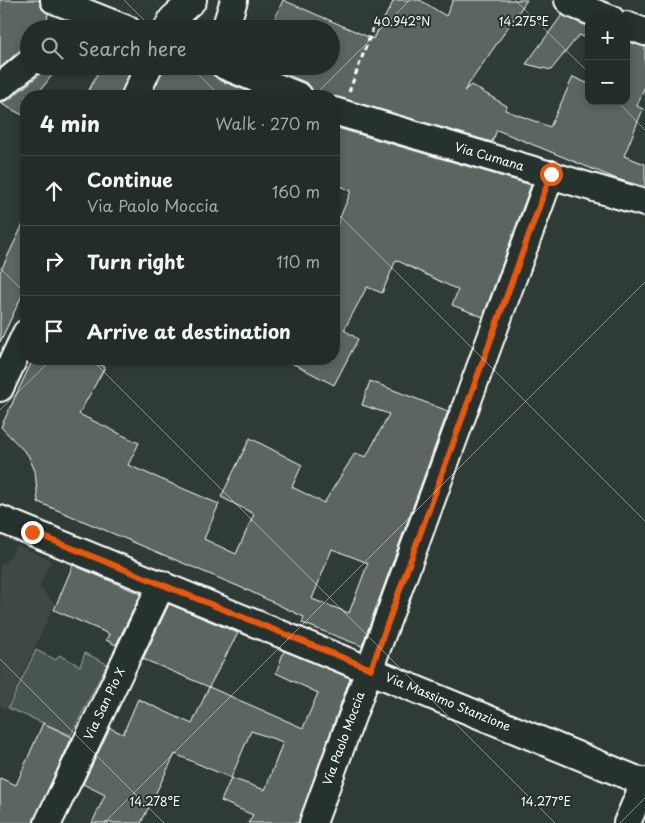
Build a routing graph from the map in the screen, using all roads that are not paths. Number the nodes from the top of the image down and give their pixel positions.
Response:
1 (54, 0) edge
2 (193, 0) edge
3 (234, 0) edge
4 (568, 0) edge
5 (601, 15) edge
6 (84, 20) edge
7 (172, 20) edge
8 (227, 20) edge
9 (630, 26) edge
10 (645, 32) edge
11 (20, 70) edge
12 (145, 75) edge
13 (250, 75) edge
14 (0, 87) edge
15 (138, 90) edge
16 (285, 90) edge
17 (340, 113) edge
18 (551, 174) junction
19 (645, 203) edge
20 (20, 346) edge
21 (0, 388) edge
22 (0, 519) edge
23 (162, 584) junction
24 (371, 669) junction
25 (645, 782) edge
26 (48, 823) edge
27 (312, 823) edge
28 (628, 823) edge

1 - 6 street
2 - 7 street
3 - 8 street
4 - 5 street
9 - 10 street
11 - 14 street
12 - 15 street
13 - 16 street
17 - 18 street, Via Cumana
18 - 19 street, Via Cumana
18 - 24 street, Via Paolo Moccia
20 - 21 street
22 - 23 street, Via Massimo Stanzione
23 - 24 street, Via Massimo Stanzione
23 - 26 street, Via San Pio X
24 - 25 street, Via Massimo Stanzione
24 - 27 street, Via Paolo Moccia
25 - 28 street

